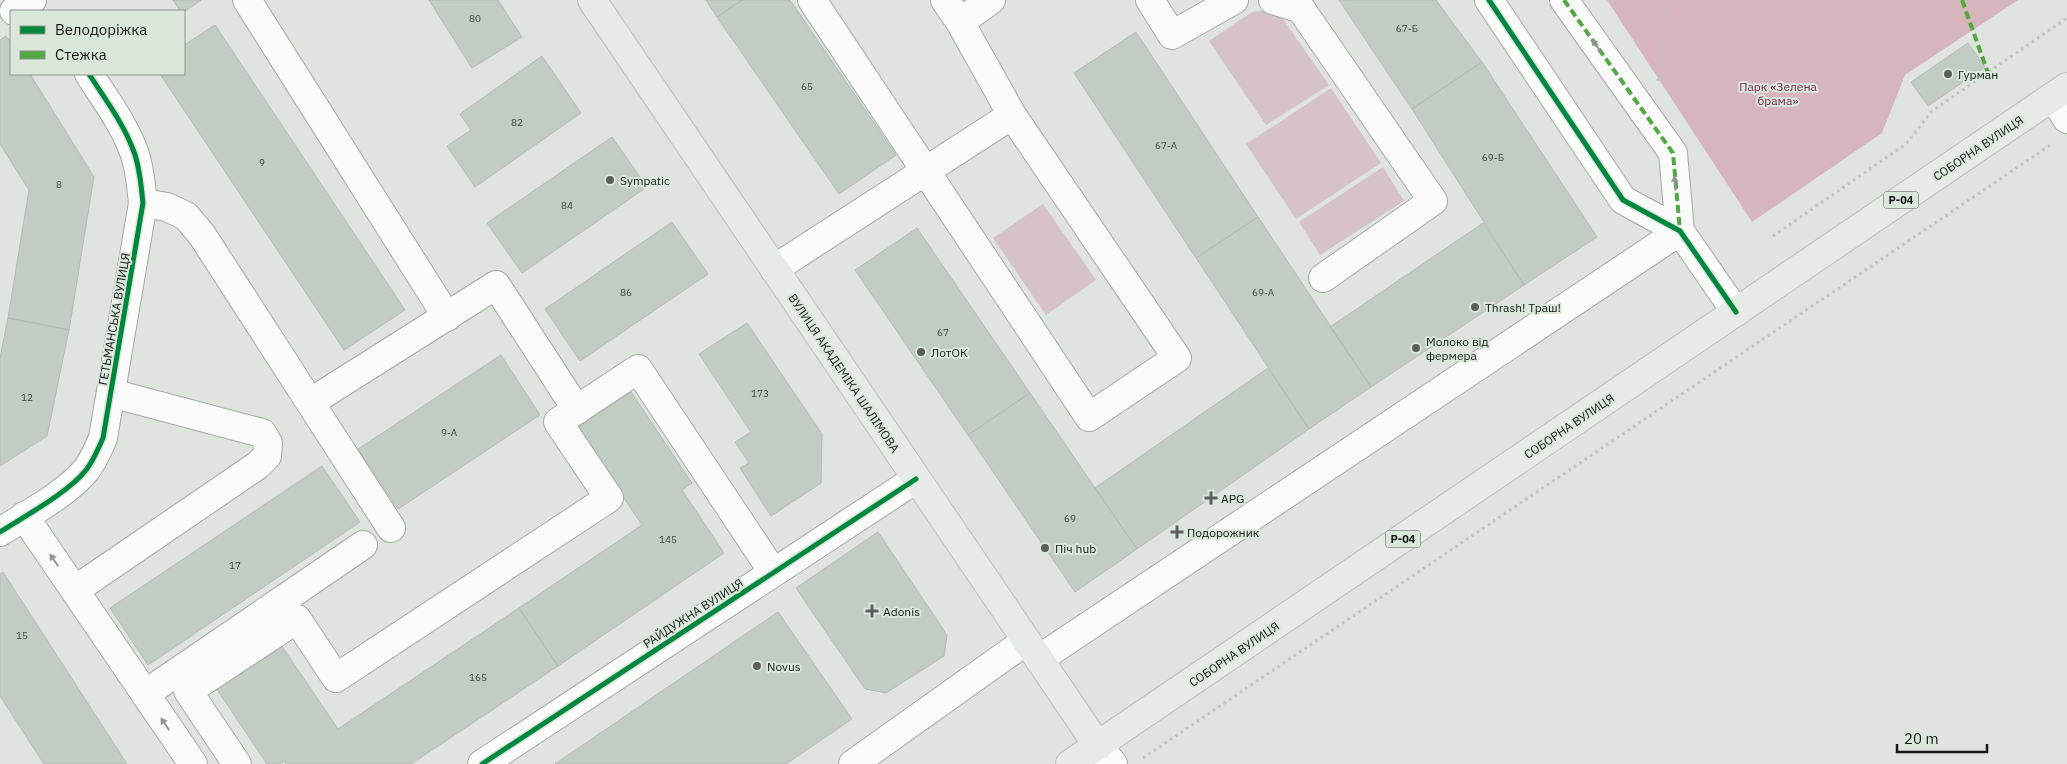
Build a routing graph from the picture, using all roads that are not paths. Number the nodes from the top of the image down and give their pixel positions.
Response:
1 (32, 0) edge
2 (246, 0) edge
3 (592, 0) edge
4 (812, 0) edge
5 (991, 0) edge
6 (1150, 0) edge
7 (1234, 0) edge
8 (1273, 0) edge
9 (1489, 0) edge
10 (1564, 0) edge
11 (16, 10) edge
12 (953, 11) edge
13 (90, 75) edge
14 (2060, 111) edge
15 (1012, 115) junction
16 (925, 171) junction
17 (143, 203) junction
18 (1680, 231) junction
19 (774, 269) junction
20 (1323, 278) dead end
21 (1736, 312) junction
22 (448, 317) junction
23 (111, 393) junction
24 (311, 402) junction
25 (577, 410) junction
26 (916, 479) junction
27 (24, 516) junction
28 (391, 528) dead end
29 (0, 532) edge
30 (363, 546) dead end
31 (773, 572) junction
32 (75, 590) junction
33 (1032, 650) junction
34 (145, 694) junction
35 (1106, 755) edge
36 (192, 764) edge
37 (237, 764) edge
38 (482, 764) edge
39 (853, 764) edge
40 (1070, 764) edge

1 - 11 street
2 - 22 street
3 - 19 main road, ВУЛИЦЯ АКАДЕМІКА ШАЛІМОВА
4 - 16 street
5 - 12 street
6 - 7 street
8 - 20 street
9 - 18 street
18 -> 10 street
12 - 15 street
13 - 17 street, ГЕТЬМАНСЬКА ВУЛИЦЯ
14 - 21 main road, СОБОРНА ВУЛИЦЯ / Р-04
15 - 16 street
15 - 16 street
16 - 19 street
17 - 23 street, ГЕТЬМАНСЬКА ВУЛИЦЯ
17 - 24 street
18 - 21 street
18 - 33 street
19 - 26 main road, ВУЛИЦЯ АКАДЕМІКА ШАЛІМОВА
21 - 35 main road, СОБОРНА ВУЛИЦЯ / Р-04
22 - 24 street
22 - 25 street
23 - 27 street, ГЕТЬМАНСЬКА ВУЛИЦЯ
23 - 32 street
24 - 28 street
25 - 31 street
25 - 37 street
26 - 31 street, РАЙДУЖНА ВУЛИЦЯ
26 - 33 main road, ВУЛИЦЯ АКАДЕМІКА ШАЛІМОВА
27 - 29 street, ГЕТЬМАНСЬКА ВУЛИЦЯ
32 -> 27 street
30 - 34 street
31 - 38 street, РАЙДУЖНА ВУЛИЦЯ
32 - 34 street
33 - 35 main road, ВУЛИЦЯ АКАДЕМІКА ШАЛІМОВА
33 - 39 street
36 -> 34 street
35 - 40 main road, СОБОРНА ВУЛИЦЯ / Р-04

